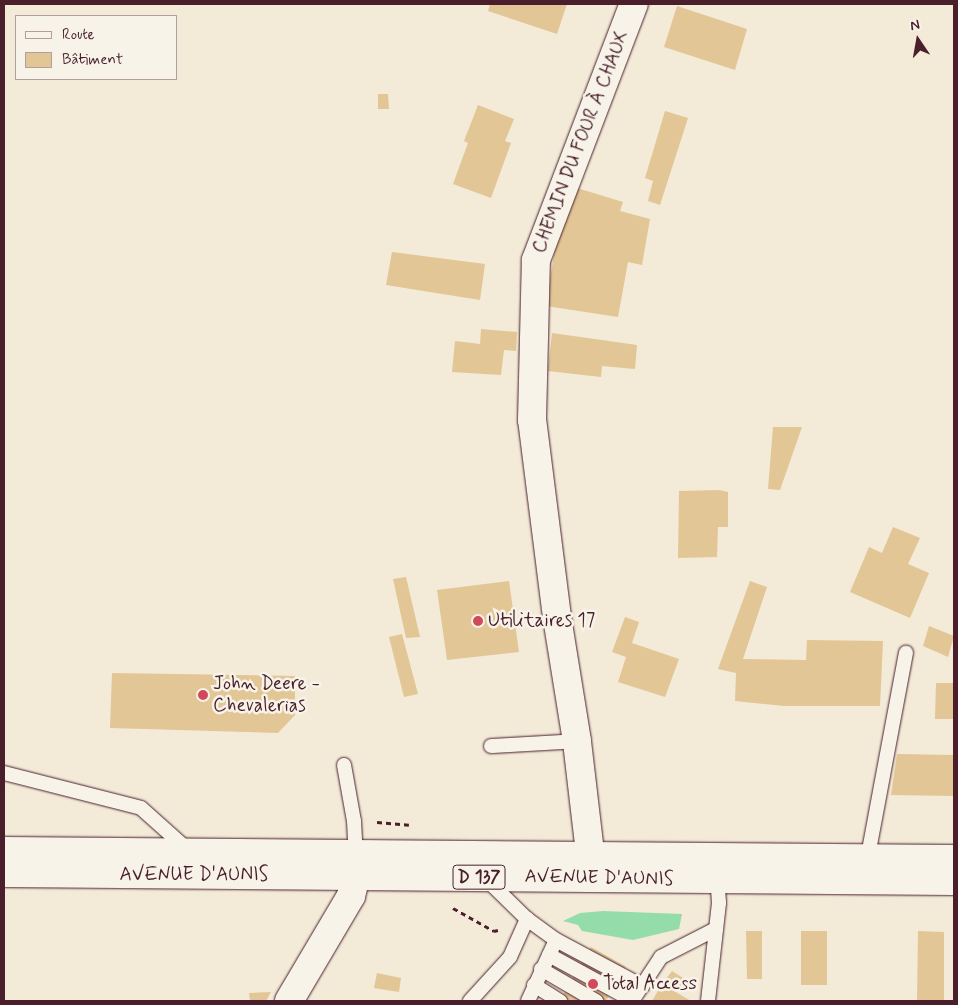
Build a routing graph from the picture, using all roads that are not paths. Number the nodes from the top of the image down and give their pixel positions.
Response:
1 (634, 4) edge
2 (906, 653) dead end
3 (577, 741) junction
4 (491, 746) dead end
5 (344, 765) dead end
6 (4, 773) edge
7 (4, 851) edge
8 (954, 859) edge
9 (191, 864) junction
10 (356, 865) junction
11 (484, 866) junction
12 (592, 867) junction
13 (717, 868) junction
14 (866, 869) junction
15 (4, 873) edge
16 (954, 881) edge
17 (527, 919) junction
18 (716, 929) junction
19 (556, 940) junction
20 (548, 955) junction
21 (542, 969) junction
22 (534, 985) junction
23 (642, 986) junction
24 (288, 1001) edge
25 (470, 1001) edge
26 (528, 1001) edge
27 (560, 1001) edge
28 (596, 1001) edge
29 (632, 1001) edge
30 (708, 1001) edge

1 - 3 main road, CHEMIN DU FOUR À CHAUX
2 - 14 lane
3 - 4 lane
3 - 12 main road, CHEMIN DU FOUR À CHAUX
5 - 10 lane
6 - 9 lane
7 - 9 main road, AVENUE D'AUNIS / D 137
8 - 14 main road, AVENUE D'AUNIS / D 137
9 - 10 main road, AVENUE D'AUNIS / D 137
9 - 15 main road, AVENUE D'AUNIS / D 137
10 - 11 main road, AVENUE D'AUNIS / D 137
10 - 24 main road
11 - 12 main road, AVENUE D'AUNIS / D 137
11 - 17 lane
12 - 13 main road, AVENUE D'AUNIS / D 137
13 - 14 main road, AVENUE D'AUNIS / D 137
13 - 18 lane
14 - 16 main road, AVENUE D'AUNIS / D 137
17 - 19 lane
17 - 25 lane
18 - 23 lane
18 - 30 lane
19 - 20 lane
19 - 23 lane
20 - 21 lane
20 - 29 lane
21 - 22 lane
21 - 28 lane
22 - 26 lane
22 - 27 lane
23 - 29 lane

